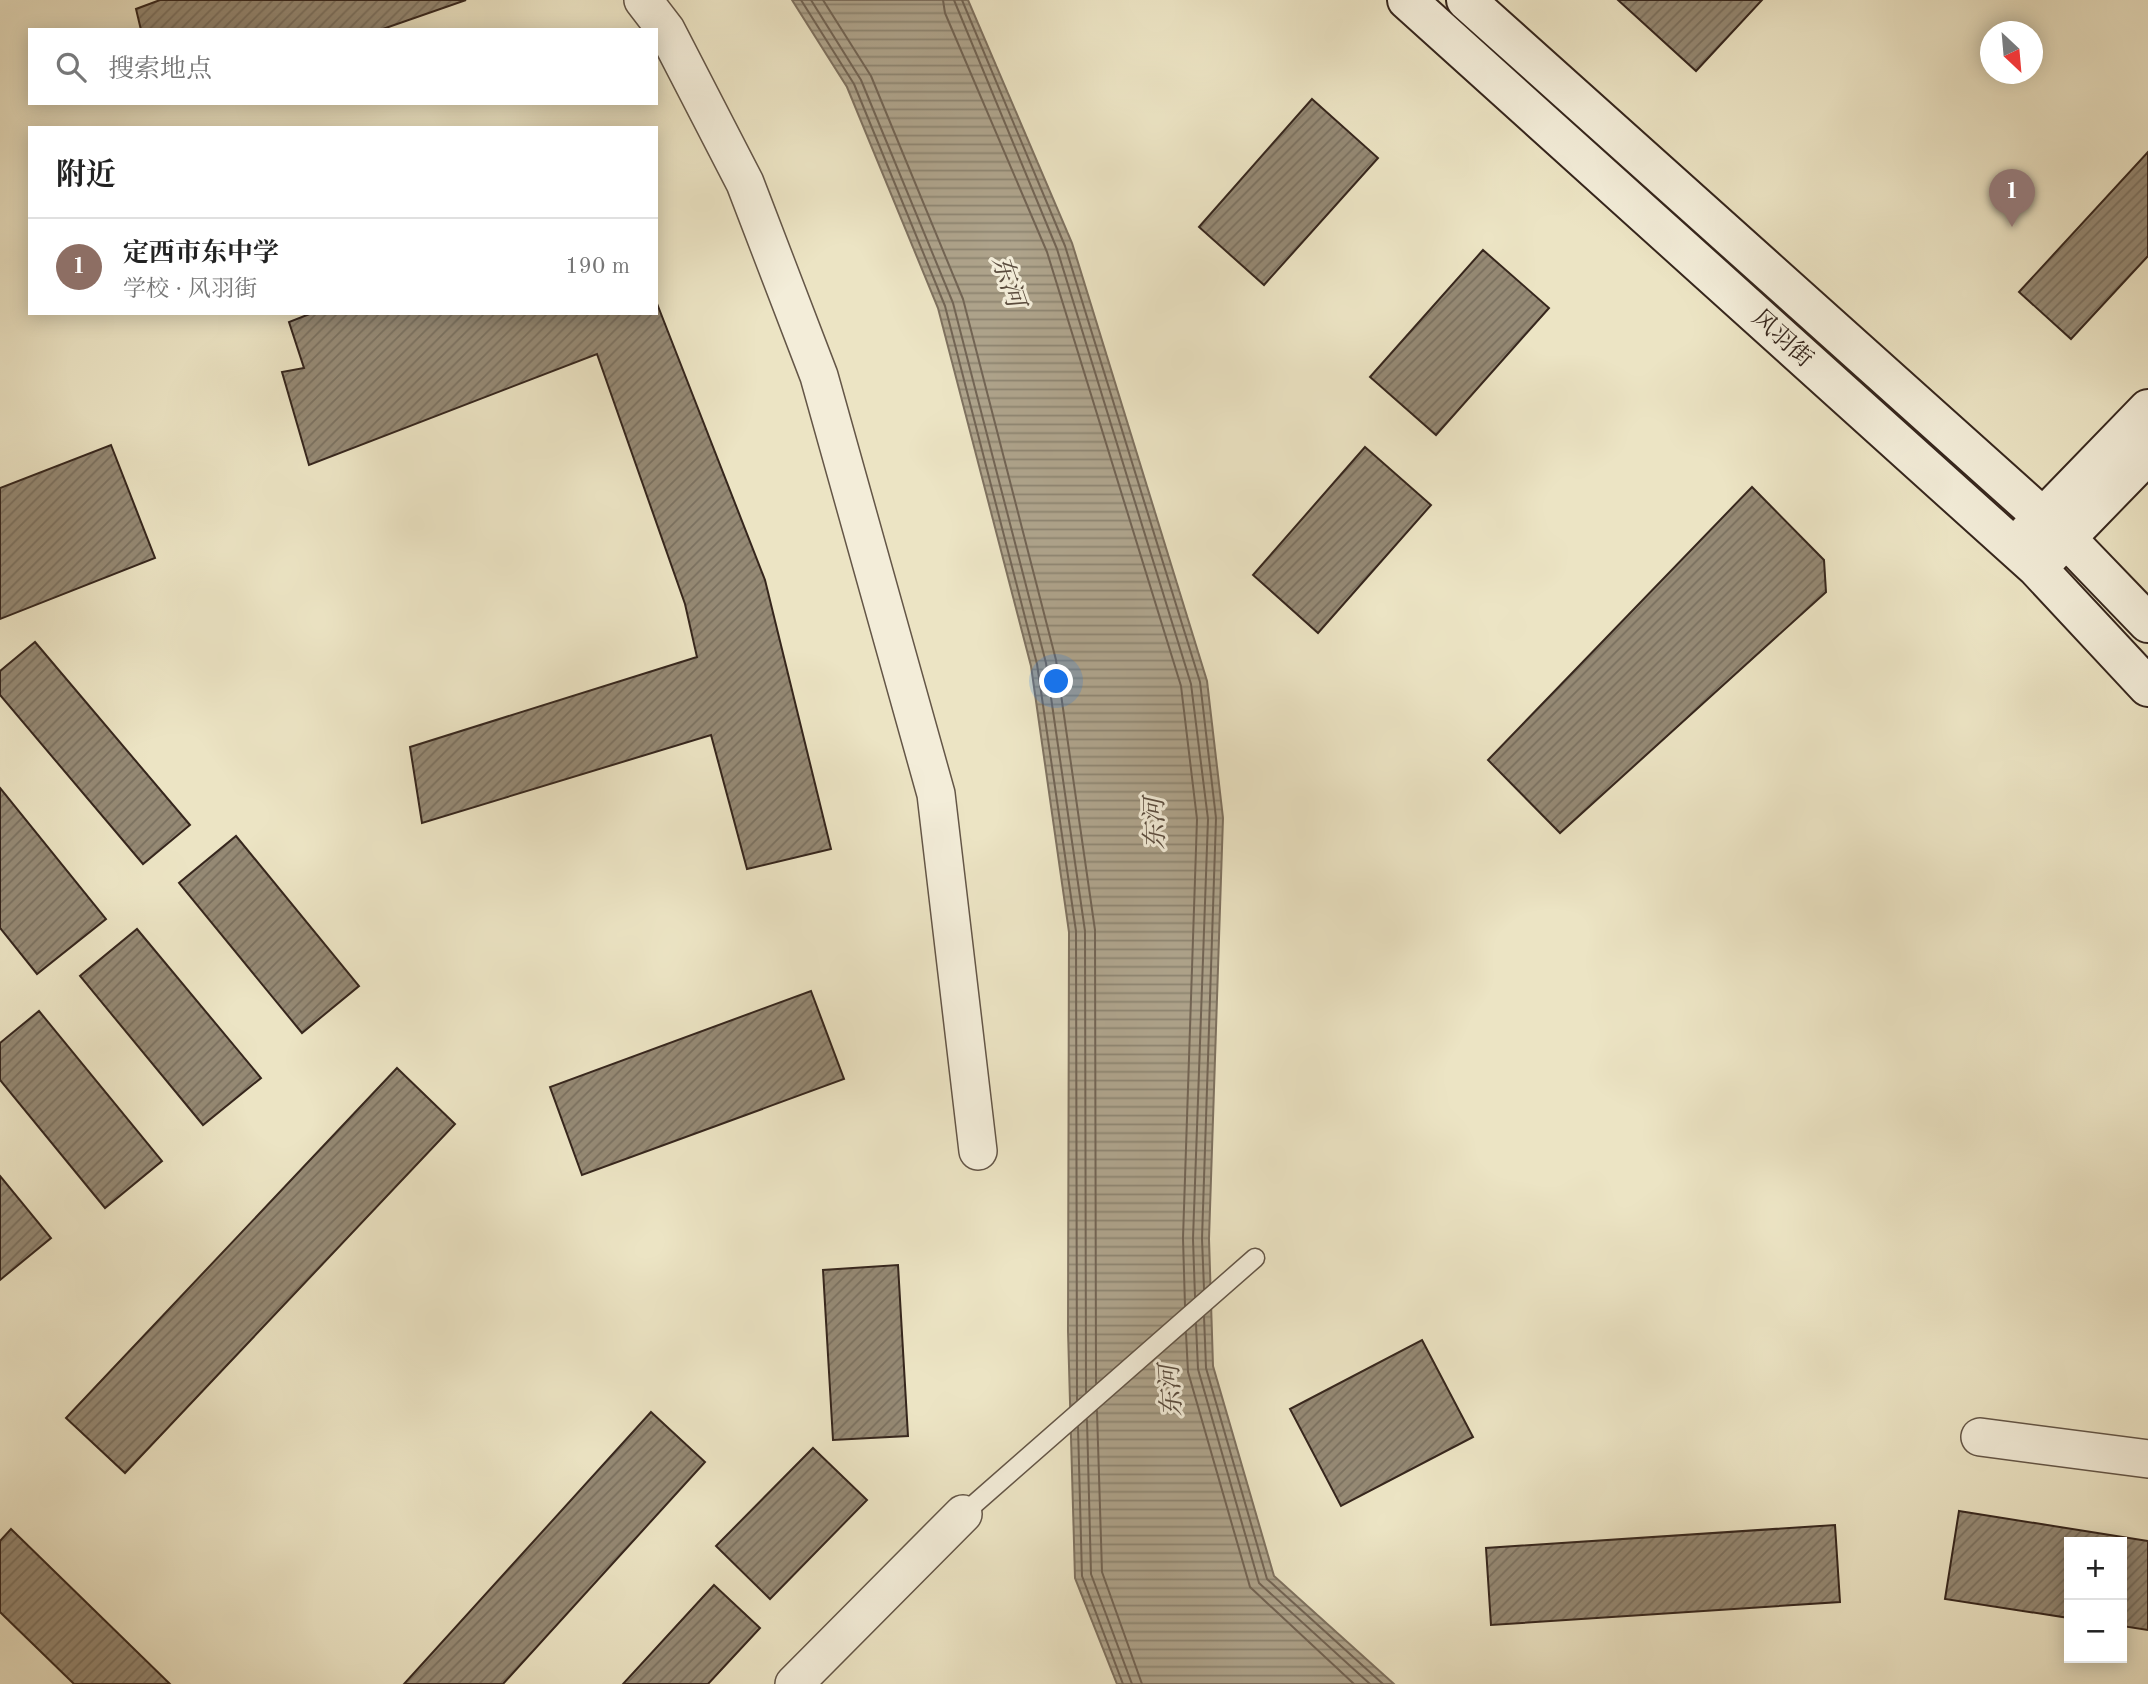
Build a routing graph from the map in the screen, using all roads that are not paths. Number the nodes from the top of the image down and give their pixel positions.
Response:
1 (643, 0) edge
2 (1407, 0) edge
3 (1466, 0) edge
4 (2148, 410) edge
5 (2148, 454) edge
6 (2055, 528) junction
7 (2025, 557) junction
8 (2148, 623) edge
9 (2148, 687) edge
10 (978, 1152) dead end
11 (1255, 1258) dead end
12 (1980, 1437) dead end
13 (2148, 1459) edge
14 (963, 1514) joint
15 (794, 1684) edge

1 - 10 street
2 - 7 street, 风羽街
3 - 6 street, 风羽街
4 - 6 street
5 - 6 street
6 - 7 street
6 - 8 street, 风羽街
7 - 9 street, 风羽街
11 - 14 lane
12 - 13 street
14 - 15 street

